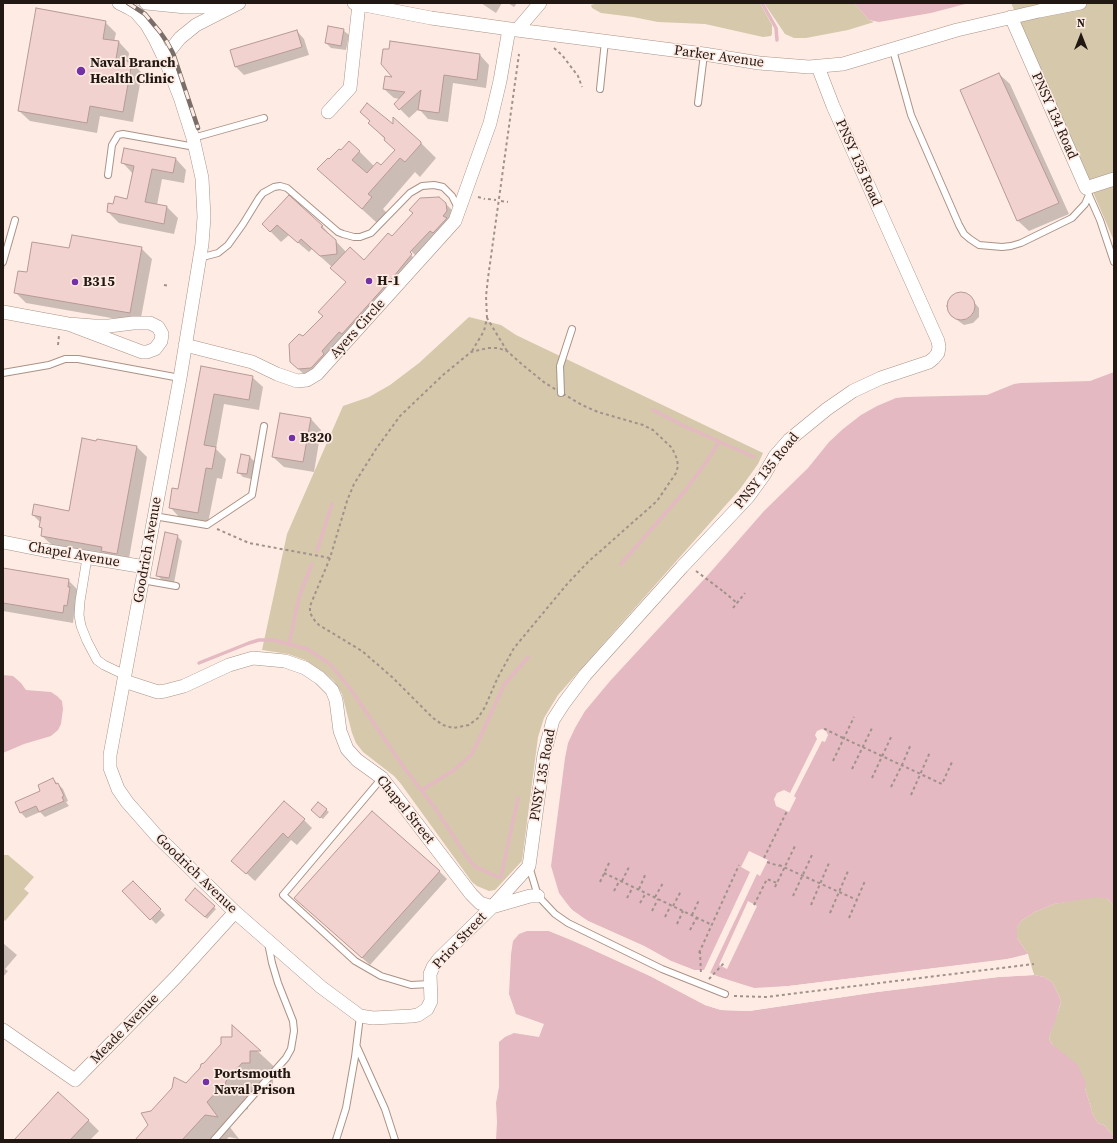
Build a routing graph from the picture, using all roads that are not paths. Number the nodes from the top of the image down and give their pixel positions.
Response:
1 (119, 3) edge
2 (146, 3) edge
3 (225, 3) edge
4 (239, 3) edge
5 (357, 3) edge
6 (540, 3) edge
7 (1080, 3) edge
8 (186, 5) edge
9 (1011, 17) junction
10 (513, 29) junction
11 (605, 41) junction
12 (893, 50) junction
13 (704, 54) junction
14 (164, 58) junction
15 (818, 67) junction
16 (600, 89) dead end
17 (698, 103) dead end
18 (328, 112) dead end
19 (264, 118) dead end
20 (194, 143) junction
21 (108, 175) dead end
22 (1114, 179) edge
23 (1088, 191) junction
24 (458, 211) junction
25 (15, 220) dead end
26 (199, 258) junction
27 (3, 262) edge
28 (1114, 262) edge
29 (3, 312) edge
30 (64, 327) junction
31 (572, 329) dead end
32 (185, 345) junction
33 (3, 373) edge
34 (180, 378) junction
35 (561, 393) road end
36 (264, 426) dead end
37 (154, 516) junction
38 (3, 542) edge
39 (88, 558) junction
40 (144, 573) junction
41 (176, 586) dead end
42 (124, 678) junction
43 (382, 778) junction
44 (529, 866) junction
45 (538, 896) junction
46 (492, 907) junction
47 (234, 912) junction
48 (268, 941) junction
49 (430, 984) junction
50 (725, 994) road end
51 (360, 1016) junction
52 (3, 1030) edge
53 (356, 1046) junction
54 (214, 1140) edge
55 (336, 1140) edge
56 (395, 1140) edge

1 - 14 street, Goodrich Avenue
2 - 8 street
3 - 8 street
4 - 14 street
5 - 10 street, Parker Avenue
5 - 18 street
6 - 10 street
7 - 9 street, Parker Avenue
9 - 12 street, Parker Avenue
9 - 23 street, PNSY 134 Road
10 - 11 street, Parker Avenue
10 - 24 street, Ayers Circle
11 - 13 street, Parker Avenue
11 - 16 lane
12 - 15 street, Parker Avenue
12 - 23 lane
13 - 15 street, Parker Avenue
13 - 17 lane
14 - 20 street, Goodrich Avenue
15 - 44 street, PNSY 135 Road
19 - 20 lane
20 - 21 lane
20 - 26 street, Goodrich Avenue
22 - 23 street
23 - 28 lane
24 - 26 lane
24 - 32 street, Ayers Circle
25 - 27 lane
26 - 32 street, Goodrich Avenue
29 - 30 street
30 - 30 street
31 - 35 lane
32 - 34 street, Goodrich Avenue
33 - 34 lane
34 - 37 street, Goodrich Avenue
36 - 37 lane
37 - 40 street, Goodrich Avenue
38 - 39 street, Chapel Avenue
39 - 40 street, Chapel Avenue
39 - 42 street
40 - 41 lane
40 - 42 street, Goodrich Avenue
42 - 43 street, Chapel Street
42 - 47 street, Goodrich Avenue
43 - 46 street, Chapel Street
43 - 49 lane
44 - 45 lane
44 - 46 street, Prior Street
45 - 46 street
45 - 50 lane
46 - 49 street, Prior Street
47 - 48 street, Goodrich Avenue
47 - 52 street, Meade Avenue
48 - 51 street, Goodrich Avenue
48 - 54 lane
49 - 51 street, Prior Street
51 - 53 lane
53 - 55 lane
53 - 56 lane

